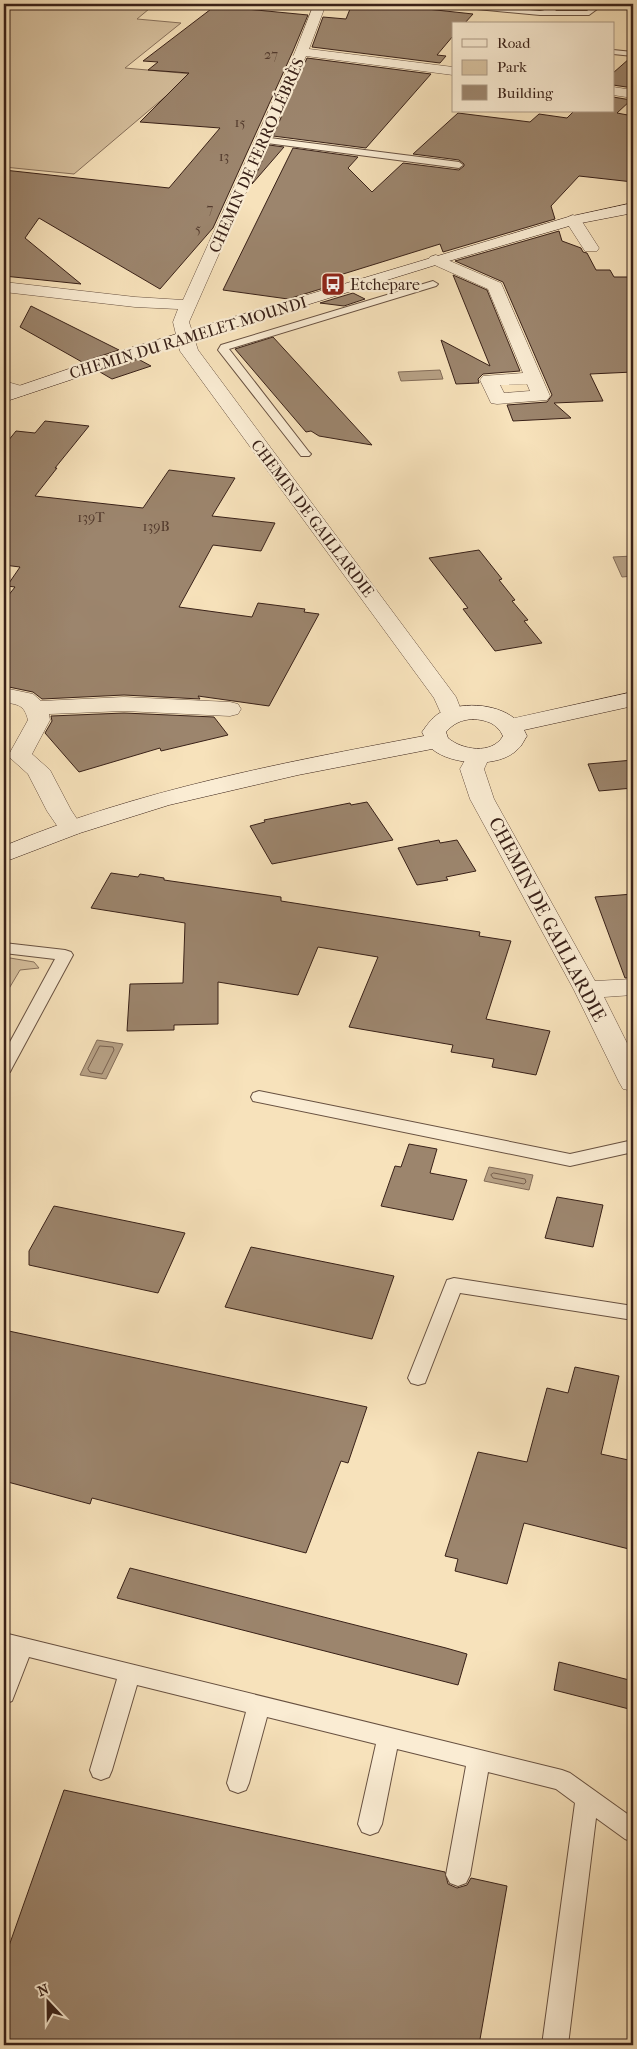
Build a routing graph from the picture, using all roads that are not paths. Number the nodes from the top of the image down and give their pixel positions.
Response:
1 (320, 4) edge
2 (446, 4) edge
3 (560, 4) edge
4 (600, 4) edge
5 (611, 4) edge
6 (633, 6) edge
7 (540, 13) junction
8 (532, 22) edge
9 (301, 52) junction
10 (614, 52) edge
11 (633, 54) edge
12 (452, 71) edge
13 (614, 91) edge
14 (633, 94) edge
15 (262, 140) junction
16 (459, 165) dead end
17 (633, 208) edge
18 (573, 220) junction
19 (592, 248) dead end
20 (436, 260) junction
21 (433, 284) dead end
22 (4, 287) edge
23 (190, 305) junction
24 (184, 337) junction
25 (532, 378) dead end
26 (9, 391) edge
27 (305, 454) dead end
28 (4, 695) edge
29 (633, 699) edge
30 (36, 708) junction
31 (457, 708) junction
32 (230, 709) dead end
33 (511, 726) junction
34 (437, 742) junction
35 (478, 756) junction
36 (12, 758) edge
37 (71, 828) junction
38 (4, 855) edge
39 (4, 948) edge
40 (633, 987) edge
41 (587, 990) junction
42 (4, 1068) edge
43 (633, 1082) edge
44 (259, 1097) dead end
45 (633, 1146) edge
46 (633, 1313) edge
47 (418, 1378) dead end
48 (13, 1644) edge
49 (130, 1672) junction
50 (4, 1694) edge
51 (259, 1704) junction
52 (390, 1736) junction
53 (479, 1758) junction
54 (101, 1770) dead end
55 (238, 1783) dead end
56 (586, 1798) junction
57 (370, 1824) dead end
58 (633, 1831) edge
59 (458, 1875) dead end
60 (555, 2045) edge

1 - 9 street, CHEMIN DE FERRO LÉBRÈS
2 - 7 lane
3 - 7 lane
4 - 7 lane
5 - 6 lane
7 - 8 lane
9 - 12 street
9 - 15 street, CHEMIN DE FERRO LÉBRÈS
10 - 11 lane
13 - 14 street
15 - 16 lane
15 - 23 street, CHEMIN DE FERRO LÉBRÈS
17 - 18 street, CHEMIN DU RAMELET MOUNDI
18 - 19 street
18 - 20 street, CHEMIN DU RAMELET MOUNDI
20 - 24 street, CHEMIN DU RAMELET MOUNDI
20 - 25 street
21 - 27 lane
22 - 23 street
23 - 24 street, CHEMIN DE FERRO LÉBRÈS
24 - 26 street, CHEMIN DU RAMELET MOUNDI
24 - 31 street, CHEMIN DE GAILLARDIE
28 - 30 street
29 - 33 street
30 - 32 street
30 - 36 street
31 - 33 street
31 - 34 street
33 - 35 street
34 - 35 street
34 - 37 street
35 - 41 street, CHEMIN DE GAILLARDIE
36 - 37 street
37 - 38 street
39 - 42 lane
40 - 41 street
41 - 43 street, CHEMIN DE GAILLARDIE
44 - 45 lane
46 - 47 lane
48 - 49 lane
48 - 50 lane
49 - 51 lane
49 - 54 lane
51 - 52 lane
51 - 55 lane
52 - 53 lane
52 - 57 lane
53 - 56 lane
53 - 59 lane
56 - 58 lane
56 - 60 lane

